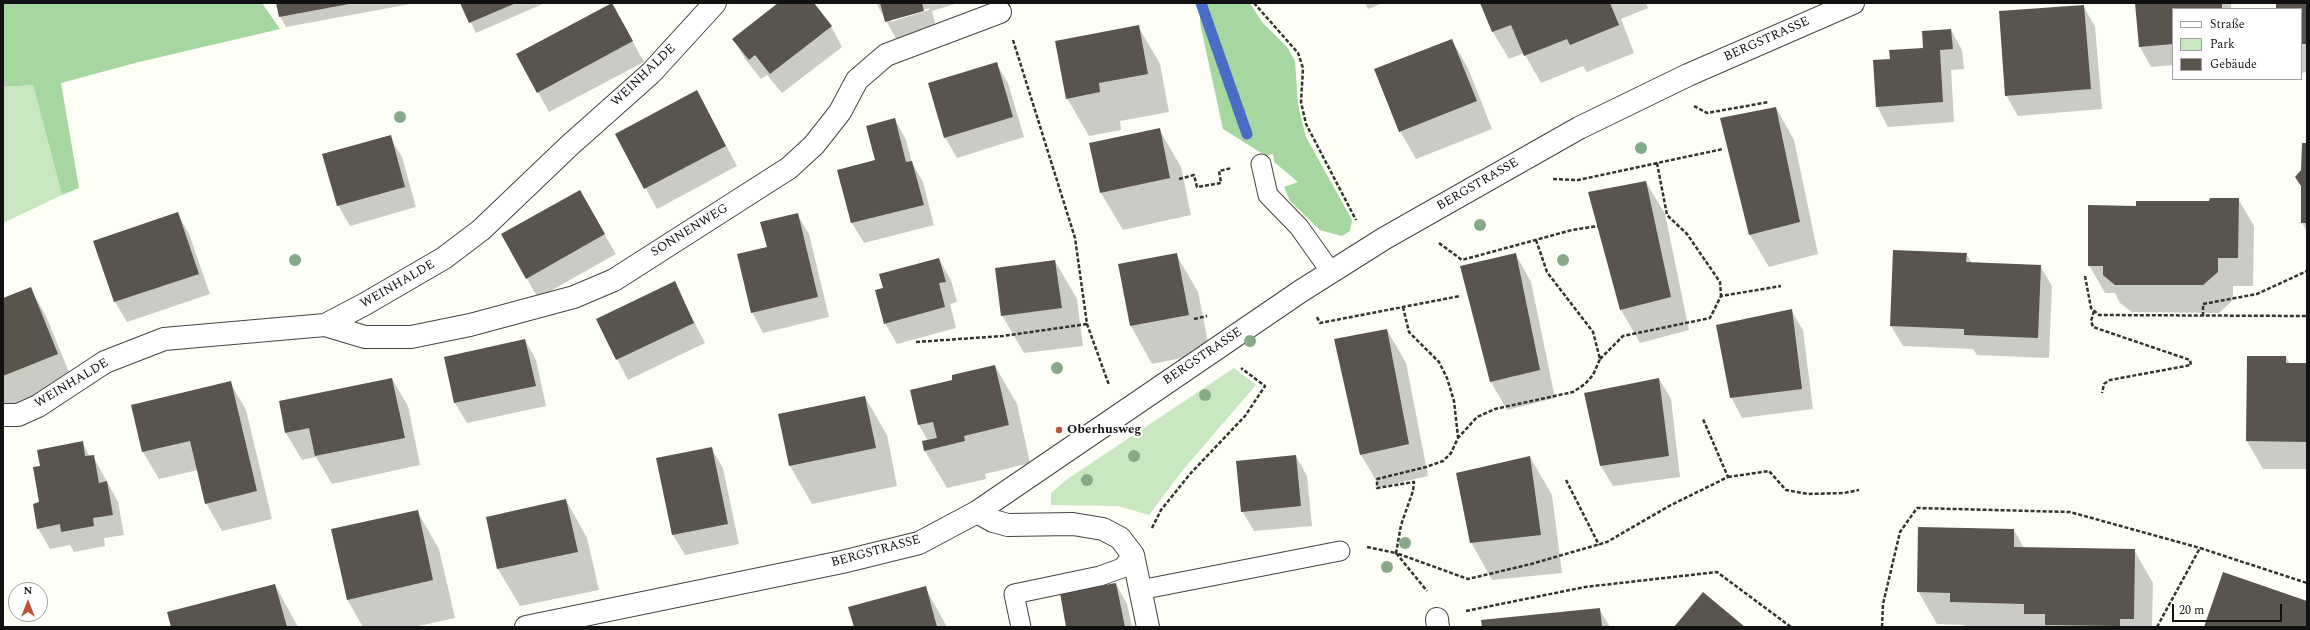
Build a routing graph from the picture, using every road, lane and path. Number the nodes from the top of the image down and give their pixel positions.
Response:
1 (715, 3) edge
2 (1254, 3) edge
3 (1853, 3) edge
4 (1000, 12) dead end
5 (1013, 40) dead end
6 (1679, 80) junction
7 (1769, 102) dead end
8 (1723, 149) dead end
9 (1531, 155) junction
10 (1656, 163) junction
11 (1260, 164) joint
12 (1179, 179) dead end
13 (1356, 220) dead end
14 (1598, 226) dead end
15 (1536, 240) junction
16 (1437, 241) dead end
17 (2307, 271) edge
18 (1331, 272) junction
19 (2085, 276) dead end
20 (1781, 286) dead end
21 (1301, 291) junction
22 (1460, 296) dead end
23 (1721, 296) junction
24 (1403, 307) junction
25 (2094, 311) junction
26 (2203, 316) junction
27 (2307, 316) edge
28 (1087, 324) junction
29 (325, 325) junction
30 (916, 342) dead end
31 (1600, 359) junction
32 (1238, 365) dead end
33 (1107, 379) dead end
34 (2102, 393) dead end
35 (3, 415) edge
36 (1702, 419) dead end
37 (1458, 438) junction
38 (1728, 477) junction
39 (1566, 480) dead end
40 (1859, 490) dead end
41 (977, 512) junction
42 (1152, 528) dead end
43 (1599, 545) junction
44 (2200, 548) junction
45 (1340, 551) dead end
46 (1396, 552) junction
47 (1133, 555) junction
48 (2307, 583) edge
49 (1140, 590) junction
50 (1438, 623) edge
51 (526, 627) edge
52 (1021, 627) edge
53 (1148, 627) edge
54 (1791, 627) edge
55 (1882, 627) edge
56 (2158, 627) edge

1 - 29 street, WEINHALDE
2 - 13 path
3 - 6 street, BERGSTRASSE
4 - 29 street, SONNENWEG
5 - 28 path
6 - 7 path
6 - 9 street, BERGSTRASSE
8 - 10 path
9 - 10 path
9 - 18 street, BERGSTRASSE
10 - 23 path
11 - 12 path
11 - 18 lane
14 - 15 path
15 - 16 path
15 - 31 path
17 - 26 path
18 - 21 street, BERGSTRASSE
19 - 25 path
20 - 23 path
21 - 24 path
21 - 41 street, BERGSTRASSE
22 - 24 path
23 - 31 path
24 - 37 path
25 - 26 path
25 - 34 path
26 - 27 path
28 - 30 path
28 - 33 path
29 - 35 street, WEINHALDE
31 - 37 path
32 - 42 path
36 - 38 path
37 - 46 path
38 - 40 path
38 - 43 path
39 - 43 path
41 - 47 street
41 - 51 street, BERGSTRASSE
43 - 46 path
44 - 48 path
44 - 55 path
44 - 56 path
45 - 49 lane
46 - 50 path
47 - 49 street
47 - 52 lane
49 - 53 street
50 - 54 path

